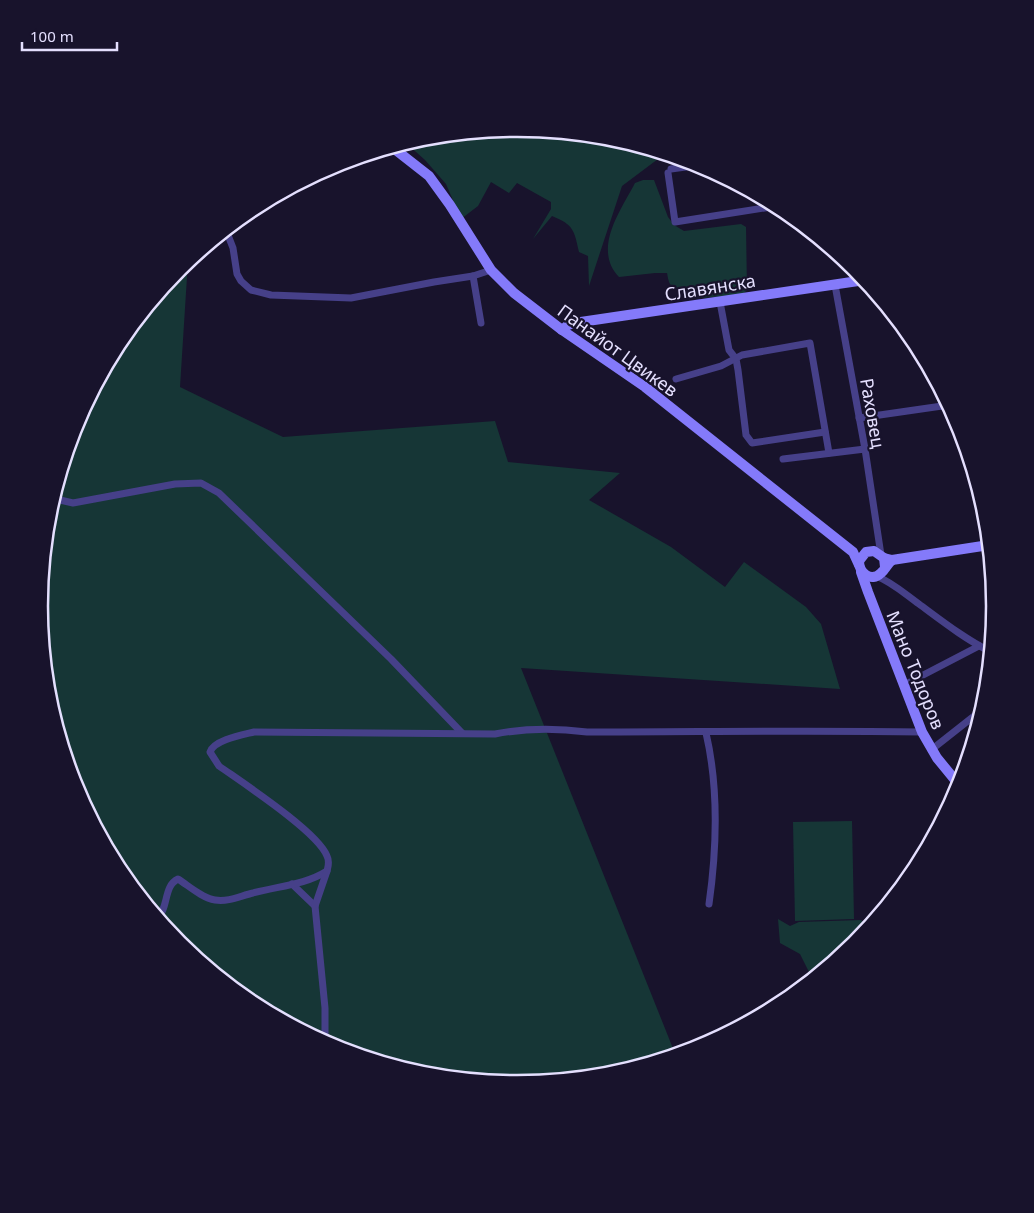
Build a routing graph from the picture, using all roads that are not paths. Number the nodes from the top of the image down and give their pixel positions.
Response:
1 (399, 152) edge
2 (683, 168) edge
3 (765, 208) edge
4 (228, 236) edge
5 (491, 270) junction
6 (473, 276) junction
7 (855, 282) edge
8 (835, 285) junction
9 (720, 302) junction
10 (481, 323) dead end
11 (562, 330) junction
12 (736, 359) junction
13 (676, 379) dead end
14 (941, 406) edge
15 (859, 418) junction
16 (825, 432) junction
17 (864, 449) junction
18 (829, 453) junction
19 (783, 459) dead end
20 (60, 500) edge
21 (982, 546) edge
22 (876, 562) junction
23 (979, 646) junction
24 (984, 648) edge
25 (904, 685) junction
26 (973, 717) edge
27 (922, 732) junction
28 (462, 733) junction
29 (706, 733) junction
30 (931, 750) junction
31 (954, 778) edge
32 (327, 871) junction
33 (292, 884) junction
34 (709, 904) dead end
35 (315, 906) junction
36 (161, 913) edge
37 (326, 1035) edge

1 - 5 street, Панайот Цвикев
2 - 3 street
4 - 6 street
5 - 6 street
5 - 11 street, Панайот Цвикев
6 - 10 street
7 - 8 street, Славянска
8 - 9 street, Славянска
8 - 15 street, Раховец
9 - 11 street, Славянска
9 - 12 street
11 - 22 street, Панайот Цвикев
12 - 13 street
12 - 16 street
12 - 16 street
14 - 15 street
15 - 17 street, Раховец
16 - 18 street
17 - 18 street
17 - 22 street, Раховец
18 - 19 street
20 - 28 street
21 - 22 street
22 - 23 street
22 - 25 street, Мано Тодоров
23 - 24 street
23 - 25 street
25 - 27 street, Мано Тодоров
26 - 30 street
27 - 29 street
27 - 30 street, Мано Тодоров
28 - 29 street
28 - 32 street
29 - 34 street
30 - 31 street, Мано Тодоров
32 - 33 street
32 - 35 street
33 - 35 street
33 - 36 street
35 - 37 street

